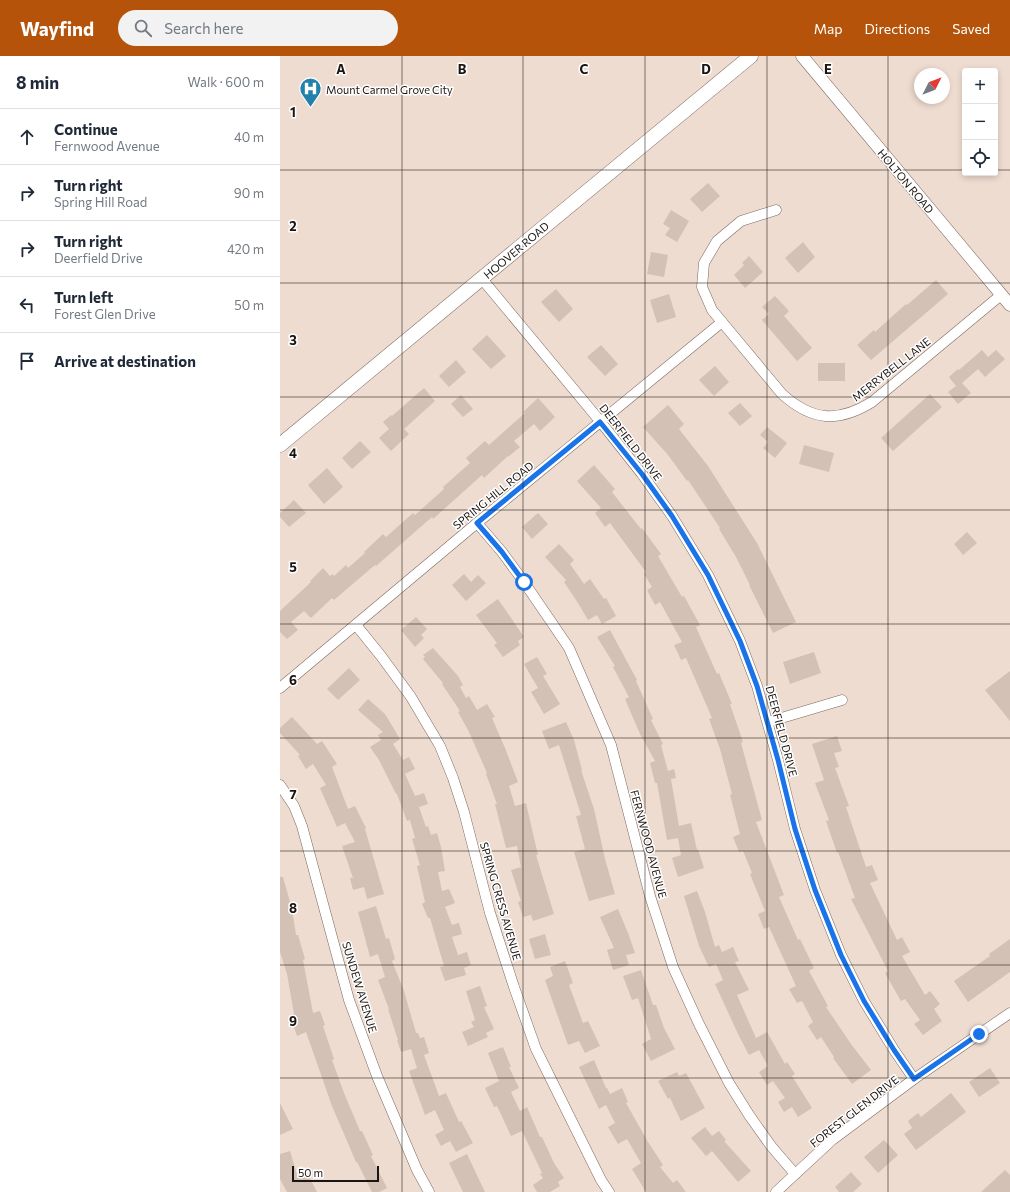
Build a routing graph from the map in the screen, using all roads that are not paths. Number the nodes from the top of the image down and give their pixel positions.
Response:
1 (751, 56) edge
2 (802, 56) edge
3 (776, 210) dead end
4 (482, 279) junction
5 (1001, 295) junction
6 (1010, 305) edge
7 (722, 322) junction
8 (600, 422) junction
9 (280, 445) edge
10 (477, 523) junction
11 (356, 625) junction
12 (280, 688) edge
13 (842, 700) dead end
14 (768, 722) junction
15 (280, 784) edge
16 (1010, 1013) edge
17 (914, 1079) junction
18 (795, 1174) junction
19 (429, 1192) edge
20 (609, 1192) edge
21 (776, 1192) edge

1 - 4 main road, HOOVER ROAD
2 - 5 street, HOLTON ROAD
3 - 7 street, MERRYBELL LANE
4 - 8 street, DEERFIELD DRIVE
4 - 9 main road, HOOVER ROAD
5 - 6 street, HOLTON ROAD
5 - 7 street, MERRYBELL LANE
7 - 8 street, SPRING HILL ROAD
8 - 10 street, SPRING HILL ROAD
8 - 14 street, DEERFIELD DRIVE
10 - 11 street, SPRING HILL ROAD
10 - 18 street, FERNWOOD AVENUE
11 - 12 street, SPRING HILL ROAD
11 - 20 street, SPRING CRESS AVENUE
13 - 14 street
14 - 17 street, DEERFIELD DRIVE
15 - 19 street, SUNDEW AVENUE
16 - 17 street, FOREST GLEN DRIVE
17 - 18 street, FOREST GLEN DRIVE
18 - 21 street, FOREST GLEN DRIVE

